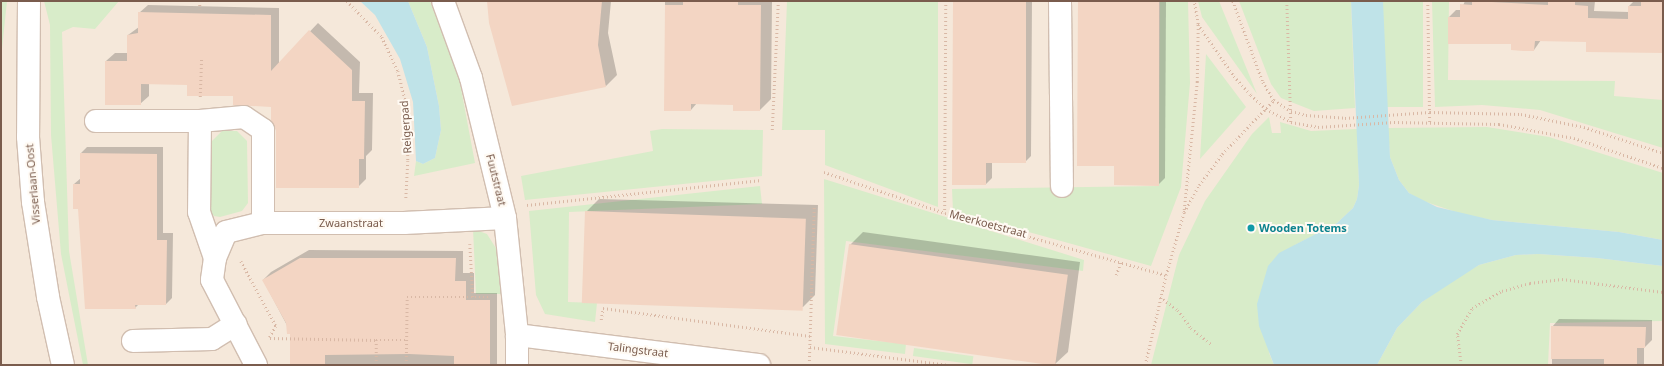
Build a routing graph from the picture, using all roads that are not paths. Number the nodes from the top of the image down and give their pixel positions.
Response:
1 (29, 1) edge
2 (443, 1) edge
3 (1060, 1) edge
4 (96, 121) dead end
5 (200, 121) junction
6 (1062, 186) dead end
7 (504, 213) junction
8 (263, 223) junction
9 (215, 258) junction
10 (236, 324) junction
11 (517, 335) junction
12 (133, 341) dead end
13 (256, 364) edge
14 (63, 365) edge
15 (517, 365) edge
16 (760, 365) edge

1 - 14 street, Visserlaan-Oost
2 - 7 street, Fuutstraat
3 - 6 street
4 - 5 street
5 - 8 street
5 - 9 street
7 - 8 street, Zwaanstraat
7 - 11 street, Fuutstraat
8 - 9 street, Zwaanstraat
9 - 10 street
10 - 12 street
10 - 13 street
11 - 15 street, Fuutstraat
11 - 16 street, Talingstraat

